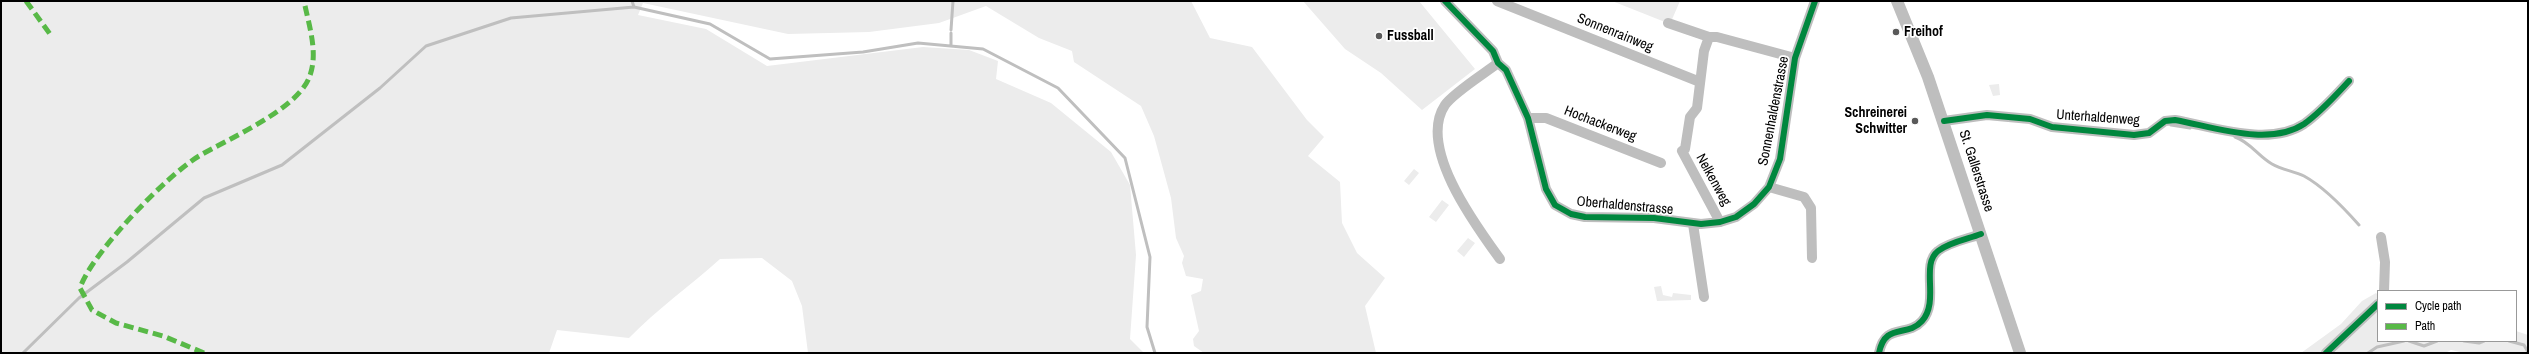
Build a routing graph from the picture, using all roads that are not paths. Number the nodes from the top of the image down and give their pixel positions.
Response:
1 (1497, 1) edge
2 (1815, 1) edge
3 (1898, 1) edge
4 (1447, 2) edge
5 (1668, 23) dead end
6 (1709, 37) junction
7 (1795, 58) junction
8 (1498, 63) junction
9 (2349, 81) dead end
10 (1700, 82) junction
11 (1528, 118) junction
12 (1944, 121) junction
13 (1661, 163) dead end
14 (1769, 187) junction
15 (1720, 222) junction
16 (1693, 224) junction
17 (1981, 234) junction
18 (2381, 237) dead end
19 (1812, 258) dead end
20 (1500, 259) dead end
21 (2384, 290) edge
22 (1704, 297) dead end
23 (2377, 305) edge
24 (1879, 353) edge
25 (2020, 353) edge
26 (2326, 353) edge

1 - 10 street, Sonnenrainweg
2 - 7 street, Sonnenhaldenstrasse
3 - 12 street, St. Gallerstrasse
4 - 8 street, Oberhaldenstrasse
5 - 6 street
6 - 7 street
6 - 10 street
7 - 14 street, Sonnenhaldenstrasse
8 - 11 street, Oberhaldenstrasse
8 - 20 street
9 - 12 street, Unterhaldenweg
10 - 15 street, Nelkenweg
11 - 13 street, Hochackerweg
11 - 16 street, Oberhaldenstrasse
12 - 17 street, St. Gallerstrasse
14 - 15 street, Sonnenhaldenstrasse
14 - 19 street
15 - 16 street, Sonnenhaldenstrasse
16 - 22 street
17 - 24 street
17 - 25 street, St. Gallerstrasse
18 - 21 street
23 - 26 street

